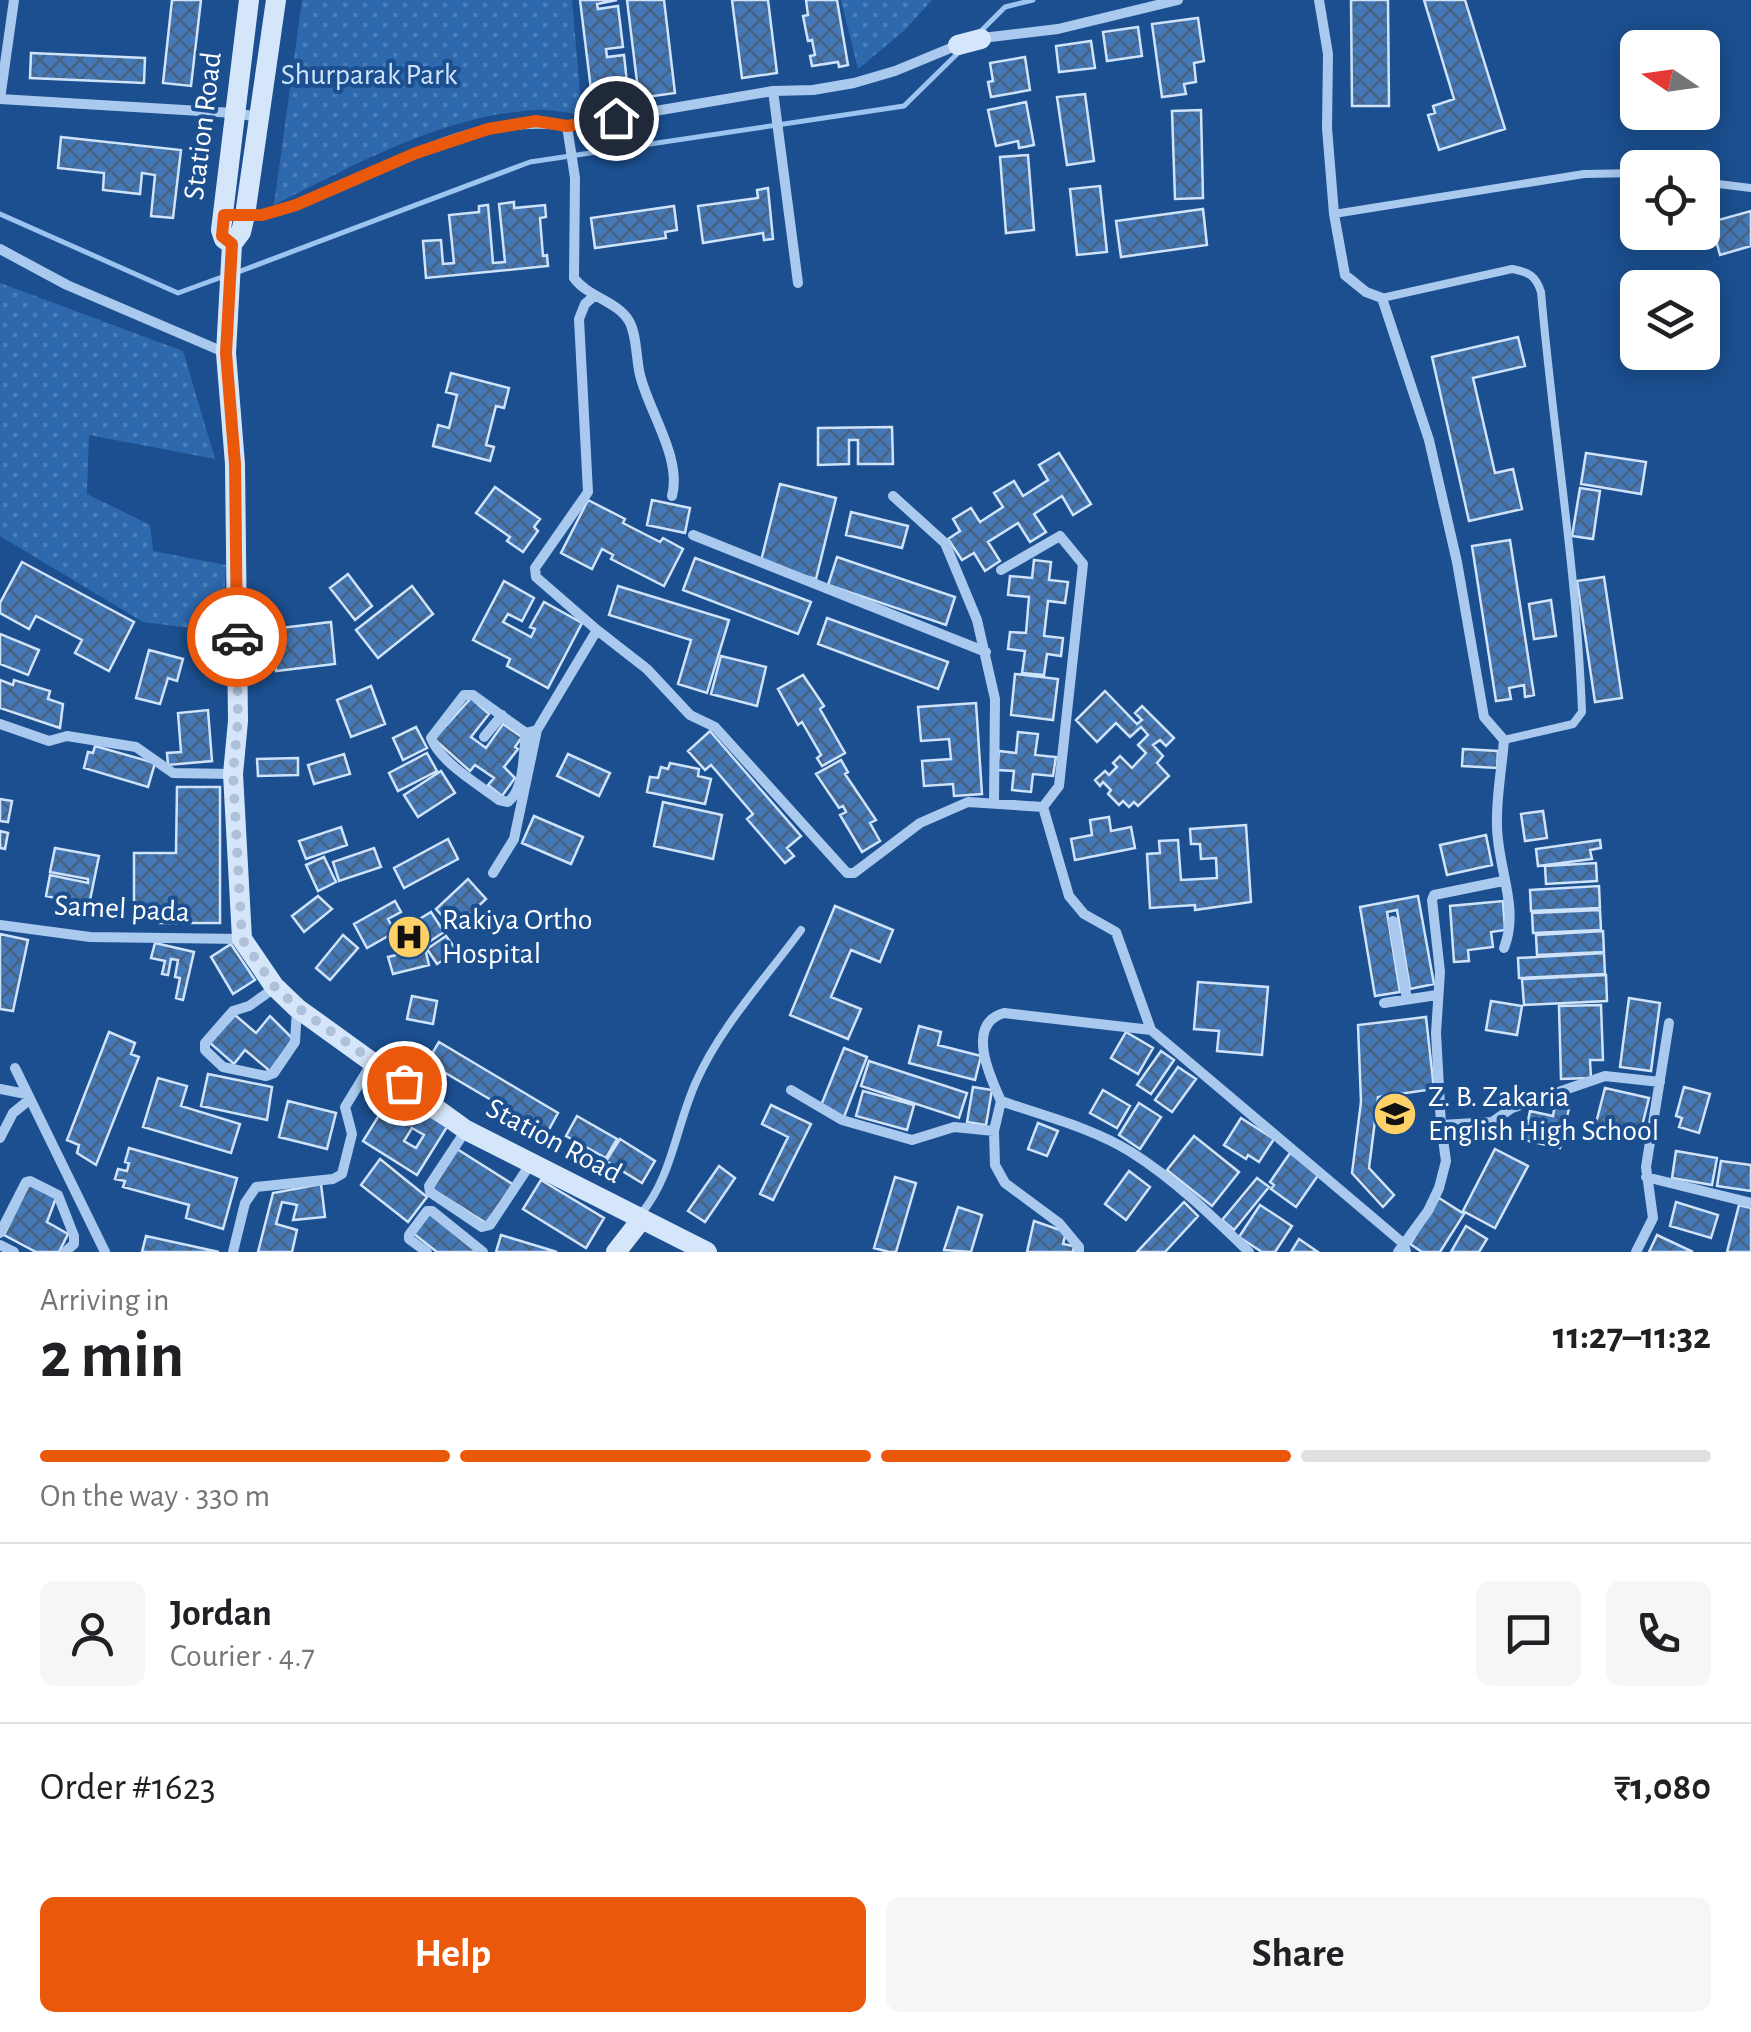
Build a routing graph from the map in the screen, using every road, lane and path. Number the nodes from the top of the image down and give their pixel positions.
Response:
1 (14, 0) edge
2 (249, 0) edge
3 (276, 0) edge
4 (1178, 0) edge
5 (1319, 0) edge
6 (981, 39) joint
7 (958, 45) joint
8 (772, 91) junction
9 (0, 99) edge
10 (234, 113) junction
11 (259, 118) junction
12 (568, 130) junction
13 (1620, 173) edge
14 (1720, 184) edge
15 (1751, 188) edge
16 (1334, 214) junction
17 (234, 215) junction
18 (0, 249) edge
19 (798, 284) dead end
20 (594, 296) junction
21 (1382, 298) junction
22 (226, 353) junction
23 (672, 496) dead end
24 (892, 496) dead end
25 (693, 536) dead end
26 (1001, 570) dead end
27 (597, 630) junction
28 (986, 652) junction
29 (502, 716) junction
30 (0, 724) edge
31 (532, 732) junction
32 (484, 737) dead end
33 (1504, 740) junction
34 (233, 774) junction
35 (994, 804) junction
36 (1042, 807) junction
37 (493, 874) dead end
38 (1503, 882) junction
39 (1393, 922) dead end
40 (0, 926) edge
41 (801, 930) dead end
42 (242, 939) junction
43 (1504, 948) dead end
44 (276, 987) junction
45 (1438, 995) junction
46 (1407, 1000) junction
47 (1384, 1003) dead end
48 (298, 1008) junction
49 (1669, 1023) dead end
50 (1151, 1030) junction
51 (373, 1060) junction
52 (15, 1068) dead end
53 (1660, 1082) junction
54 (0, 1089) edge
55 (791, 1090) dead end
56 (28, 1097) junction
57 (1001, 1101) junction
58 (1440, 1125) junction
59 (466, 1130) junction
60 (994, 1131) junction
61 (0, 1138) edge
62 (532, 1164) junction
63 (1646, 1176) junction
64 (1751, 1203) edge
65 (81, 1206) junction
66 (64, 1216) junction
67 (639, 1220) junction
68 (0, 1234) edge
69 (0, 1245) edge
70 (1402, 1250) edge
71 (14, 1252) edge
72 (66, 1252) edge
73 (105, 1252) edge
74 (233, 1252) edge
75 (427, 1252) edge
76 (483, 1252) edge
77 (616, 1252) edge
78 (707, 1252) edge
79 (1079, 1252) edge
80 (1249, 1252) edge
81 (1636, 1252) edge

1 - 9 street
2 - 10 main road, Station Road
3 - 11 main road, Station Road
4 - 6 street
5 - 16 street
6 - 7 main road
7 - 8 street
8 - 12 street
8 - 19 street
9 - 10 street
10 - 11 street
10 - 17 main road, Station Road
11 - 17 main road, Station Road
12 - 17 street
12 - 20 street
13 - 16 lane
14 - 15 lane
16 - 21 street
17 - 22 main road, Station Road
18 - 22 street
20 - 23 street
20 - 27 street
21 - 33 street
21 - 33 lane
22 - 34 main road
24 - 28 street
25 - 28 street
26 - 36 street
27 - 31 street
27 - 35 street
28 - 35 street
29 - 31 street
29 - 31 street
29 - 32 street
30 - 34 street
31 - 37 street
33 - 38 street
34 - 42 main road
35 - 36 street
36 - 50 street
38 - 43 street
38 - 45 street
39 - 46 street
40 - 42 street, Samel pada
41 - 67 lane
42 - 44 main road, Station Road
44 - 48 main road, Station Road
44 - 48 street
45 - 46 street
45 - 58 street
46 - 47 street
48 - 51 main road, Station Road
49 - 53 street
50 - 57 street
50 - 70 street
51 - 59 main road, Station Road
51 - 74 street
52 - 56 street
53 - 58 street
53 - 63 street
54 - 56 street
55 - 60 street
56 - 61 street
56 - 65 street
57 - 60 street
57 - 80 street
58 - 70 street
59 - 62 main road, Station Road
59 - 62 street
60 - 79 street
62 - 67 main road, Station Road
63 - 64 street
63 - 81 street
65 - 66 street
65 - 73 street
66 - 68 street
66 - 72 street
67 - 77 main road
67 - 78 main road, Station Road
69 - 71 street
75 - 76 street

